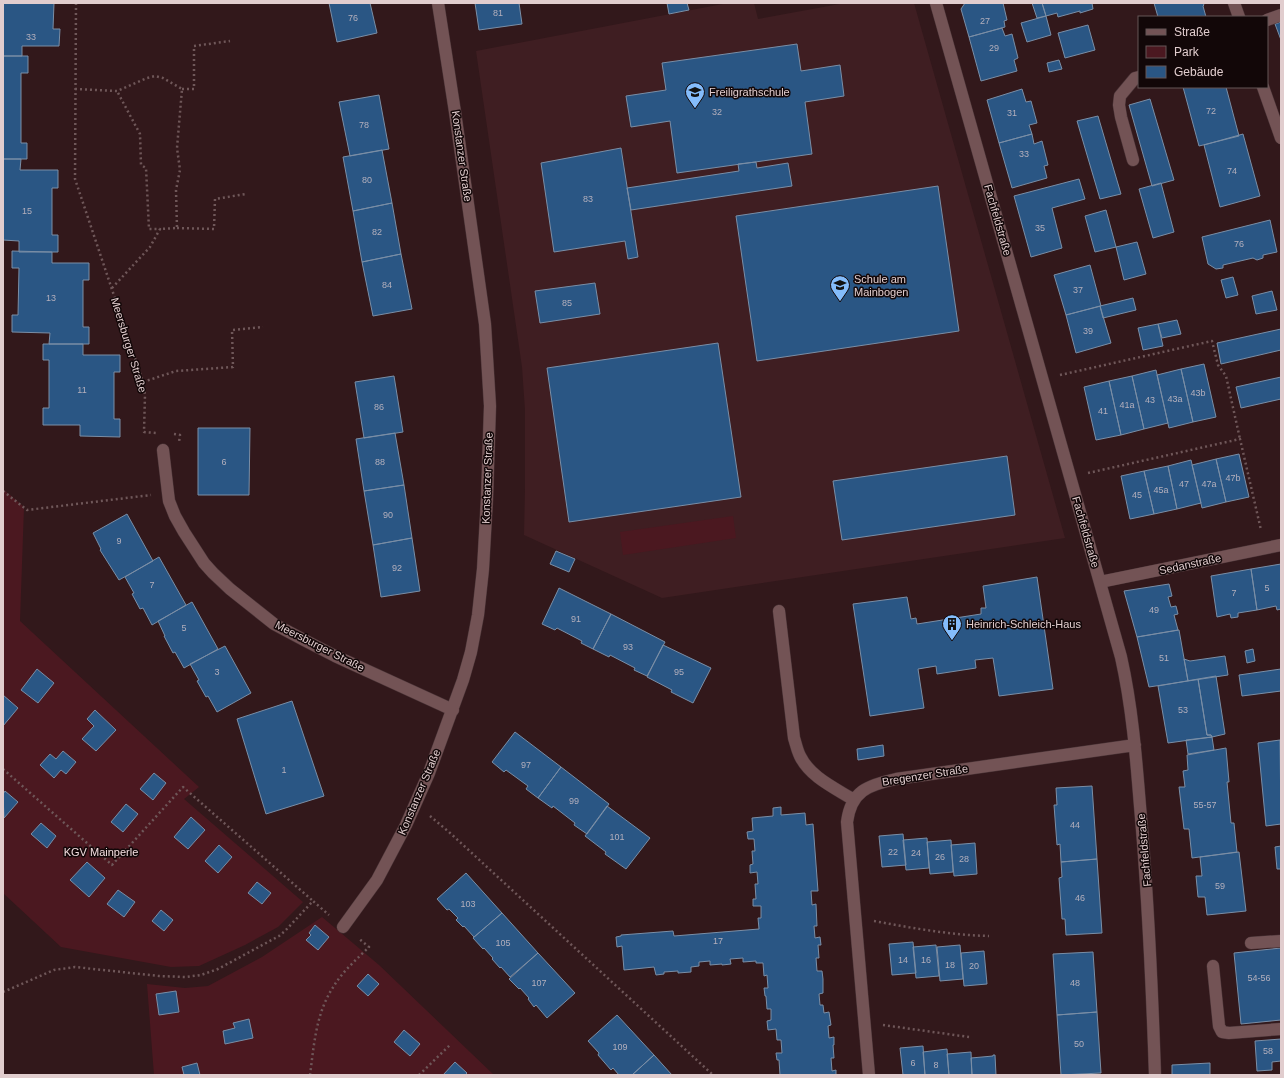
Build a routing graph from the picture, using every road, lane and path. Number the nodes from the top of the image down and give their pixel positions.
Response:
1 (76, 3) edge
2 (438, 3) edge
3 (936, 3) edge
4 (1234, 3) edge
5 (1281, 15) edge
6 (1239, 16) edge
7 (1268, 20) edge
8 (230, 41) dead end
9 (1138, 76) edge
10 (1263, 88) edge
11 (182, 89) junction
12 (76, 90) junction
13 (117, 91) junction
14 (1281, 138) edge
15 (1133, 160) dead end
16 (246, 194) dead end
17 (177, 228) junction
18 (160, 230) junction
19 (112, 288) junction
20 (263, 327) dead end
21 (1043, 379) junction
22 (143, 382) junction
23 (158, 433) dead end
24 (173, 434) dead end
25 (1240, 439) junction
26 (163, 450) joint
27 (1070, 477) junction
28 (3, 491) edge
29 (168, 493) junction
30 (1281, 545) edge
31 (1266, 548) junction
32 (1100, 582) junction
33 (779, 611) dead end
34 (453, 710) junction
35 (1135, 745) junction
36 (3, 769) edge
37 (854, 800) junction
38 (415, 805) junction
39 (313, 901) junction
40 (856, 918) junction
41 (343, 926) junction
42 (989, 936) dead end
43 (1281, 941) edge
44 (1251, 943) dead end
45 (1213, 966) dead end
46 (3, 992) edge
47 (865, 1023) junction
48 (1281, 1029) edge
49 (969, 1037) dead end
50 (451, 1044) dead end
51 (310, 1075) edge
52 (419, 1075) edge
53 (713, 1075) edge
54 (869, 1075) edge
55 (1155, 1075) edge

1 - 12 path, Meersburger Straße
2 - 34 street, Konstanzer Straße
3 - 21 street, Fachfeldstraße
4 - 6 street
5 - 7 street
8 - 11 path
9 - 15 street
10 - 14 street
11 - 13 path
11 - 17 path
12 - 13 path
12 - 19 path, Meersburger Straße
13 - 18 path
16 - 17 path
17 - 18 path
18 - 19 path
19 - 22 path, Meersburger Straße
20 - 22 path
21 - 25 path
21 - 27 street, Fachfeldstraße
22 - 23 path, Meersburger Straße
24 - 26 path
25 - 27 path
25 - 31 path
26 - 29 street, Meersburger Straße
27 - 32 street, Fachfeldstraße
28 - 29 path
29 - 34 street, Meersburger Straße
30 - 31 street, Sedanstraße
31 - 32 street, Sedanstraße
32 - 35 street, Fachfeldstraße
33 - 37 street
34 - 38 street, Konstanzer Straße
35 - 37 street, Bregenzer Straße
35 - 55 street, Fachfeldstraße
36 - 39 path
37 - 40 street, Bregenzer Straße
38 - 41 street, Konstanzer Straße
38 - 53 path
39 - 41 path
39 - 46 path
40 - 42 path
40 - 47 street, Bregenzer Straße
41 - 51 path
43 - 44 street
45 - 48 street
47 - 49 path
47 - 54 street, Bregenzer Straße
50 - 52 path

